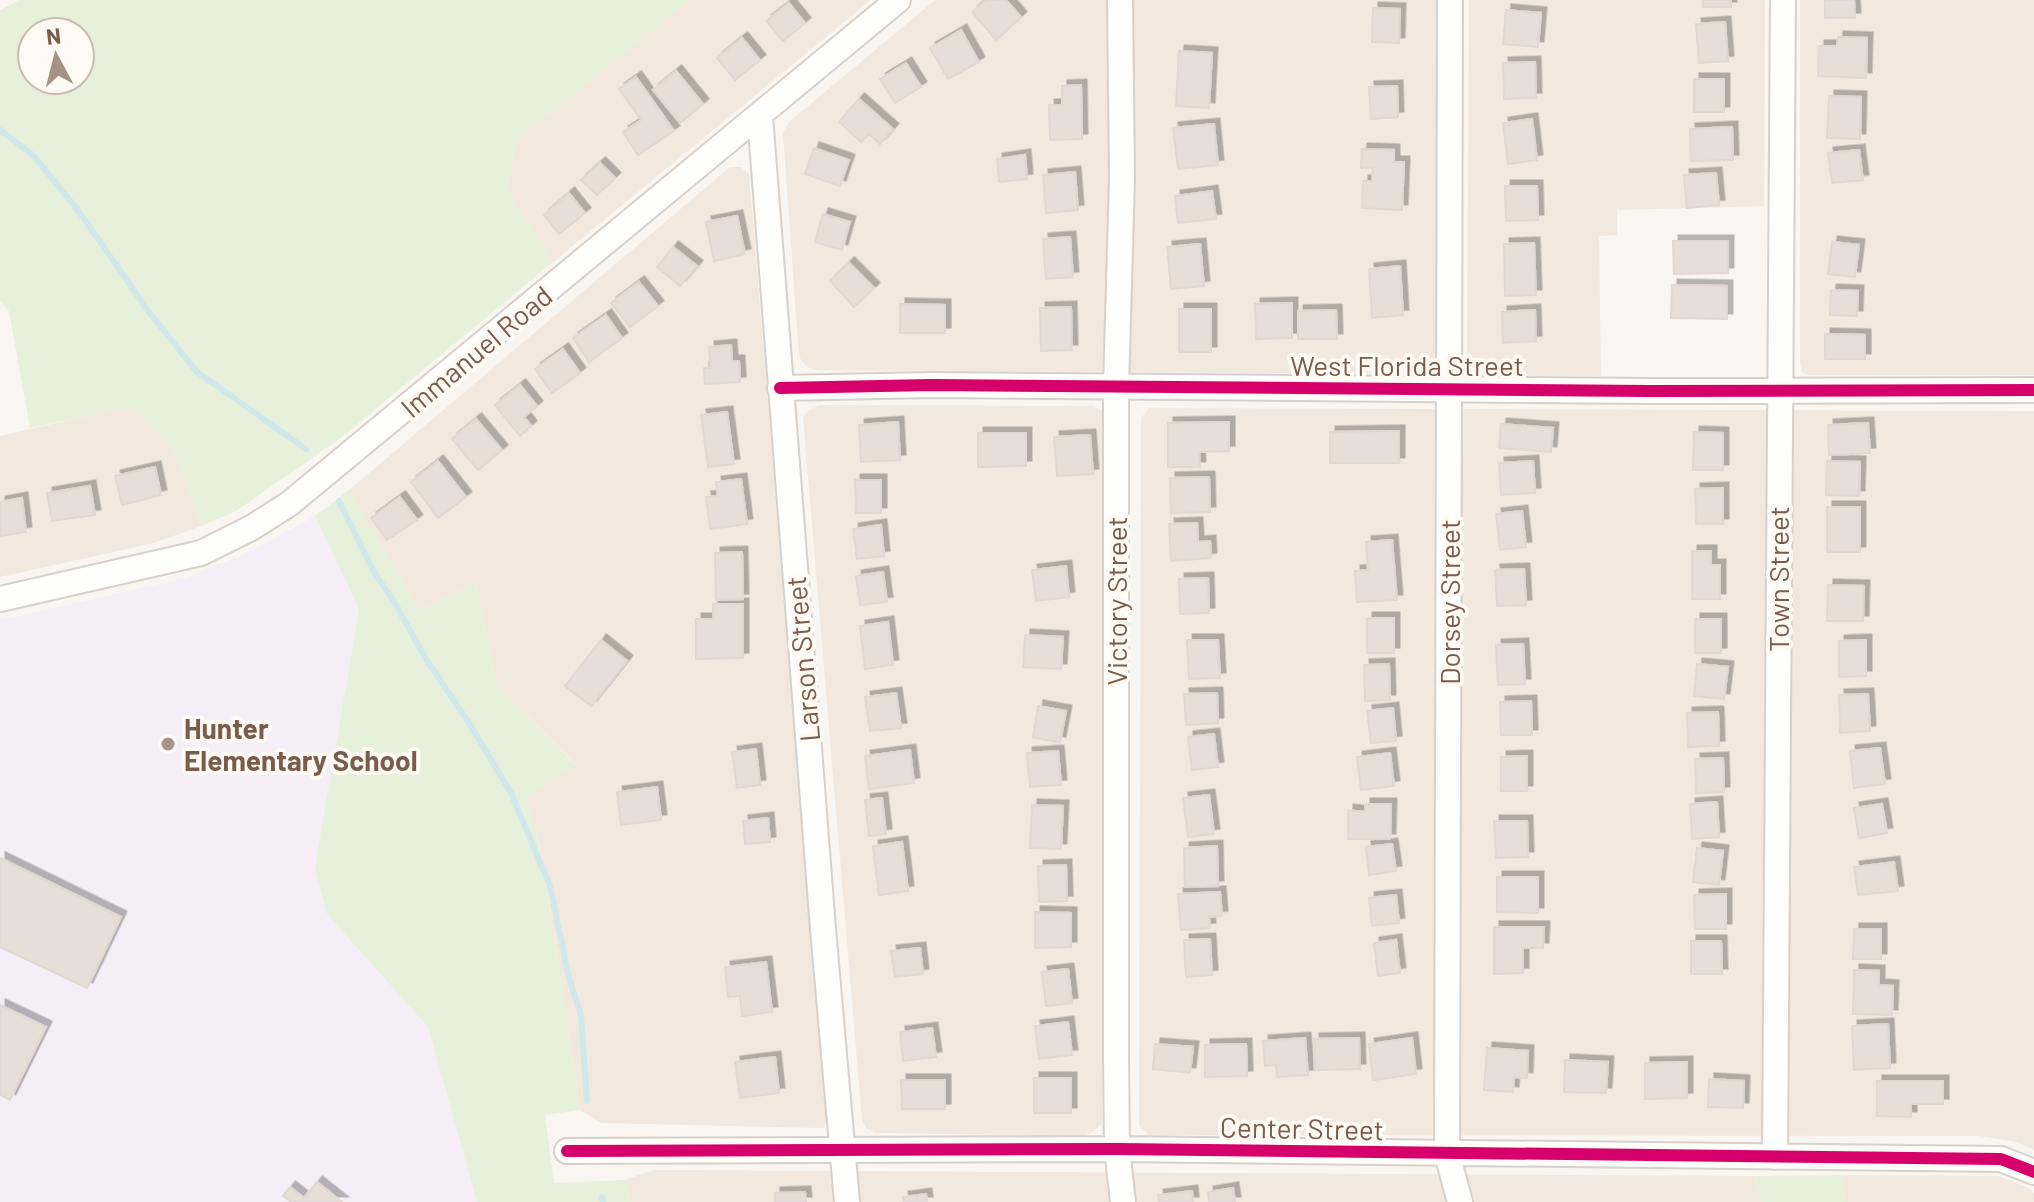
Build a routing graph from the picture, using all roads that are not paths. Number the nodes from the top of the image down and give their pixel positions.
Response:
1 (898, 0) edge
2 (1120, 0) edge
3 (1450, 0) edge
4 (1783, 0) edge
5 (760, 116) junction
6 (780, 388) junction
7 (1116, 388) junction
8 (1450, 389) junction
9 (2034, 390) edge
10 (1779, 391) junction
11 (0, 599) edge
12 (842, 1149) junction
13 (1117, 1149) junction
14 (567, 1151) dead end
15 (1447, 1154) junction
16 (1775, 1157) junction
17 (2034, 1172) edge
18 (847, 1202) edge
19 (1123, 1202) edge
20 (1460, 1202) edge

1 - 5 street, Immanuel Road
2 - 7 street, Victory Street
3 - 8 street, Dorsey Street
4 - 10 street, Town Street
5 - 6 street, Larson Street
5 - 11 street, Immanuel Road
6 - 7 street, West Florida Street
6 - 12 street, Larson Street
7 - 8 street, West Florida Street
7 - 13 street, Victory Street
8 - 10 street, West Florida Street
8 - 15 street, Dorsey Street
9 - 10 street, West Florida Street
10 - 16 street, Town Street
12 - 13 street, Center Street
12 - 14 street, Center Street
12 - 18 street, Larson Street
13 - 15 street, Center Street
13 - 19 street, Victory Street
15 - 16 street, Center Street
15 - 20 street, Dorsey Street
16 - 17 street, Center Street

